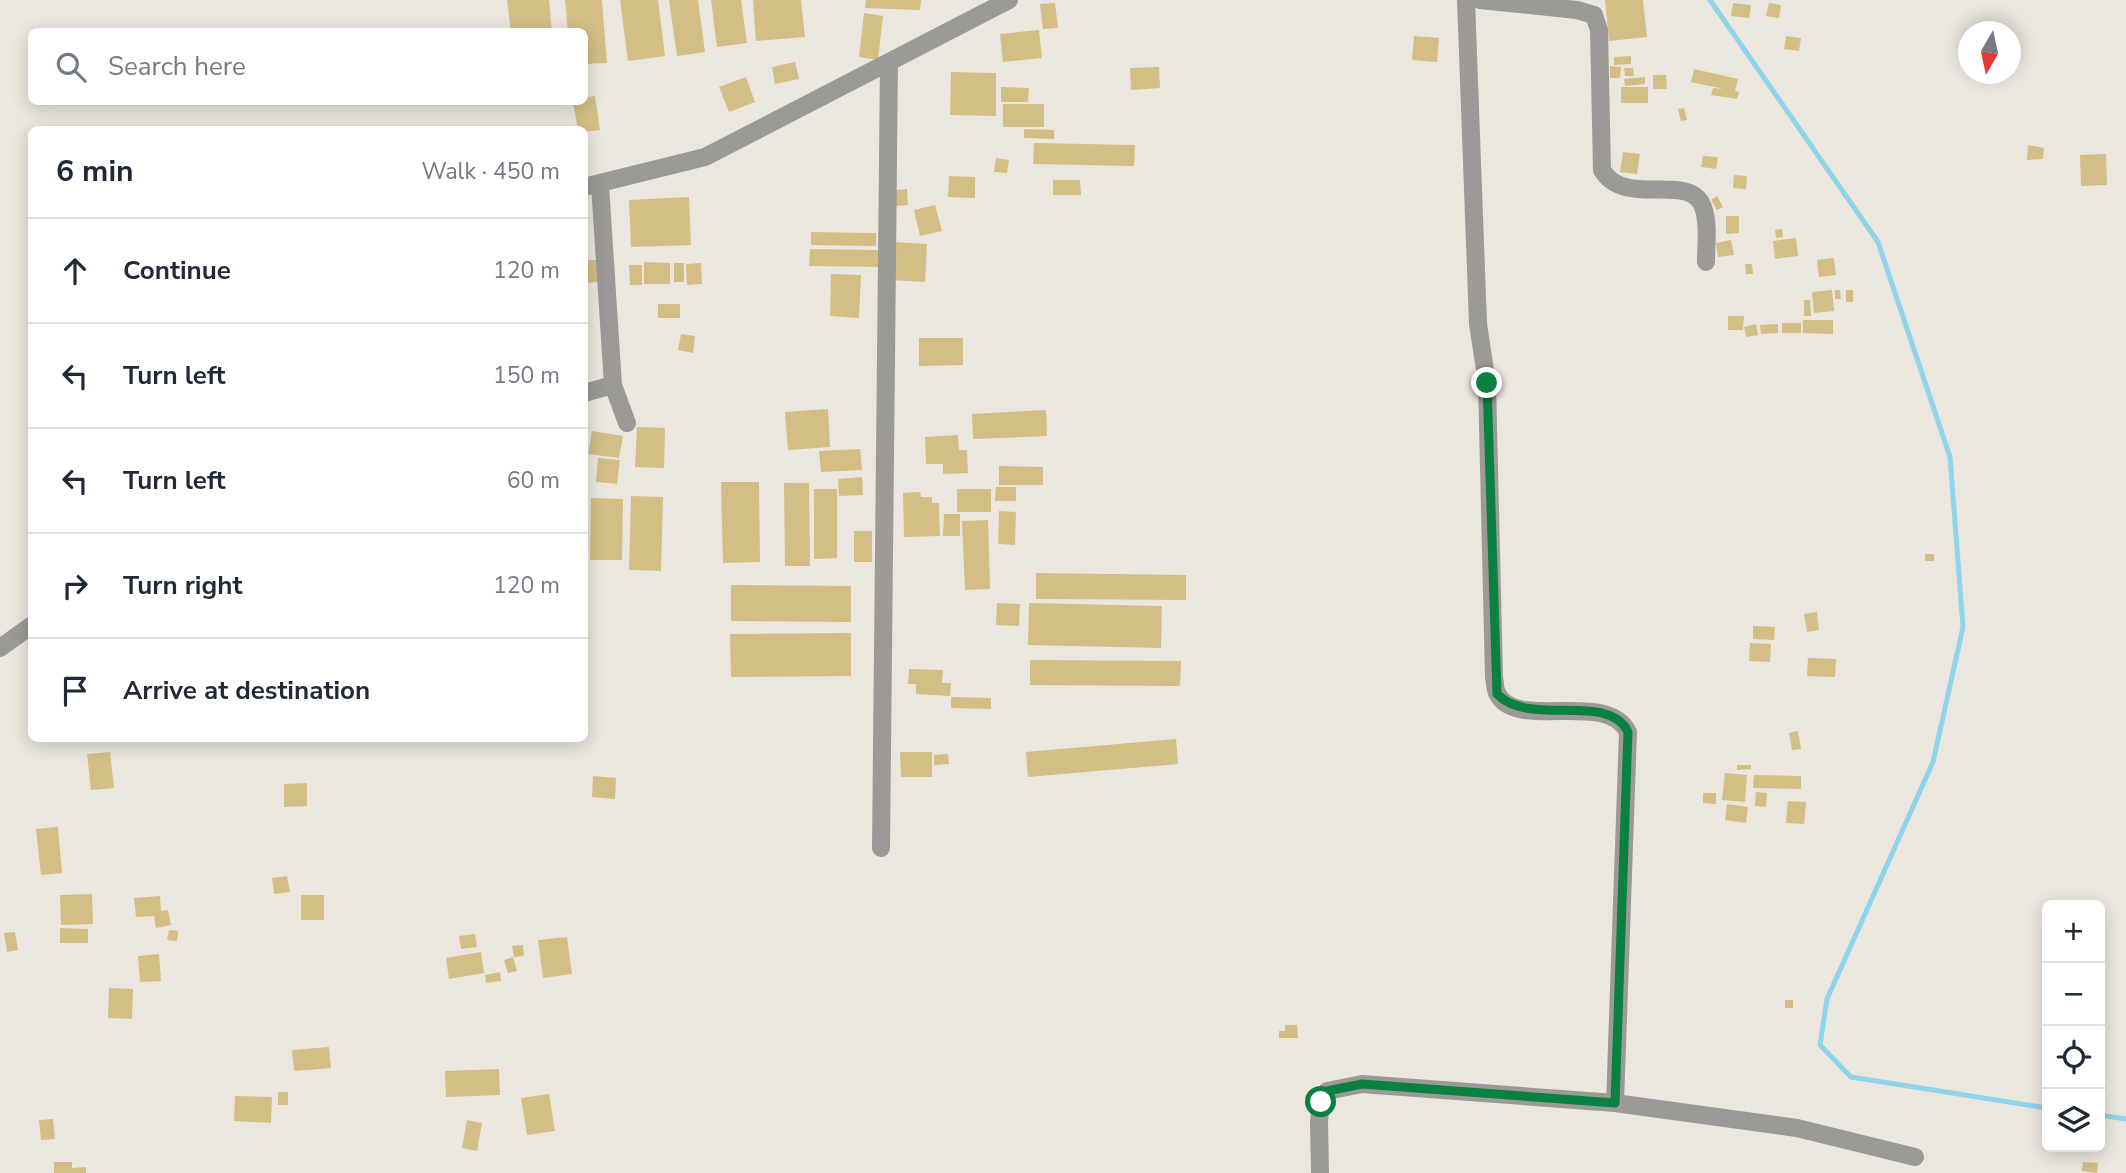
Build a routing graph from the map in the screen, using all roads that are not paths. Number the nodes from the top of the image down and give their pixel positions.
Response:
1 (1009, 0) edge
2 (1466, 0) edge
3 (1480, 0) edge
4 (889, 62) junction
5 (592, 186) edge
6 (1706, 262) dead end
7 (614, 385) junction
8 (588, 392) edge
9 (626, 423) dead end
10 (28, 628) edge
11 (0, 648) edge
12 (881, 848) dead end
13 (1615, 1103) junction
14 (1915, 1157) dead end
15 (1320, 1173) edge

1 - 4 street
2 - 13 street
3 - 6 street
4 - 5 street
4 - 12 street
5 - 7 street
7 - 8 street
7 - 9 street
10 - 11 street
13 - 14 street
13 - 15 street

